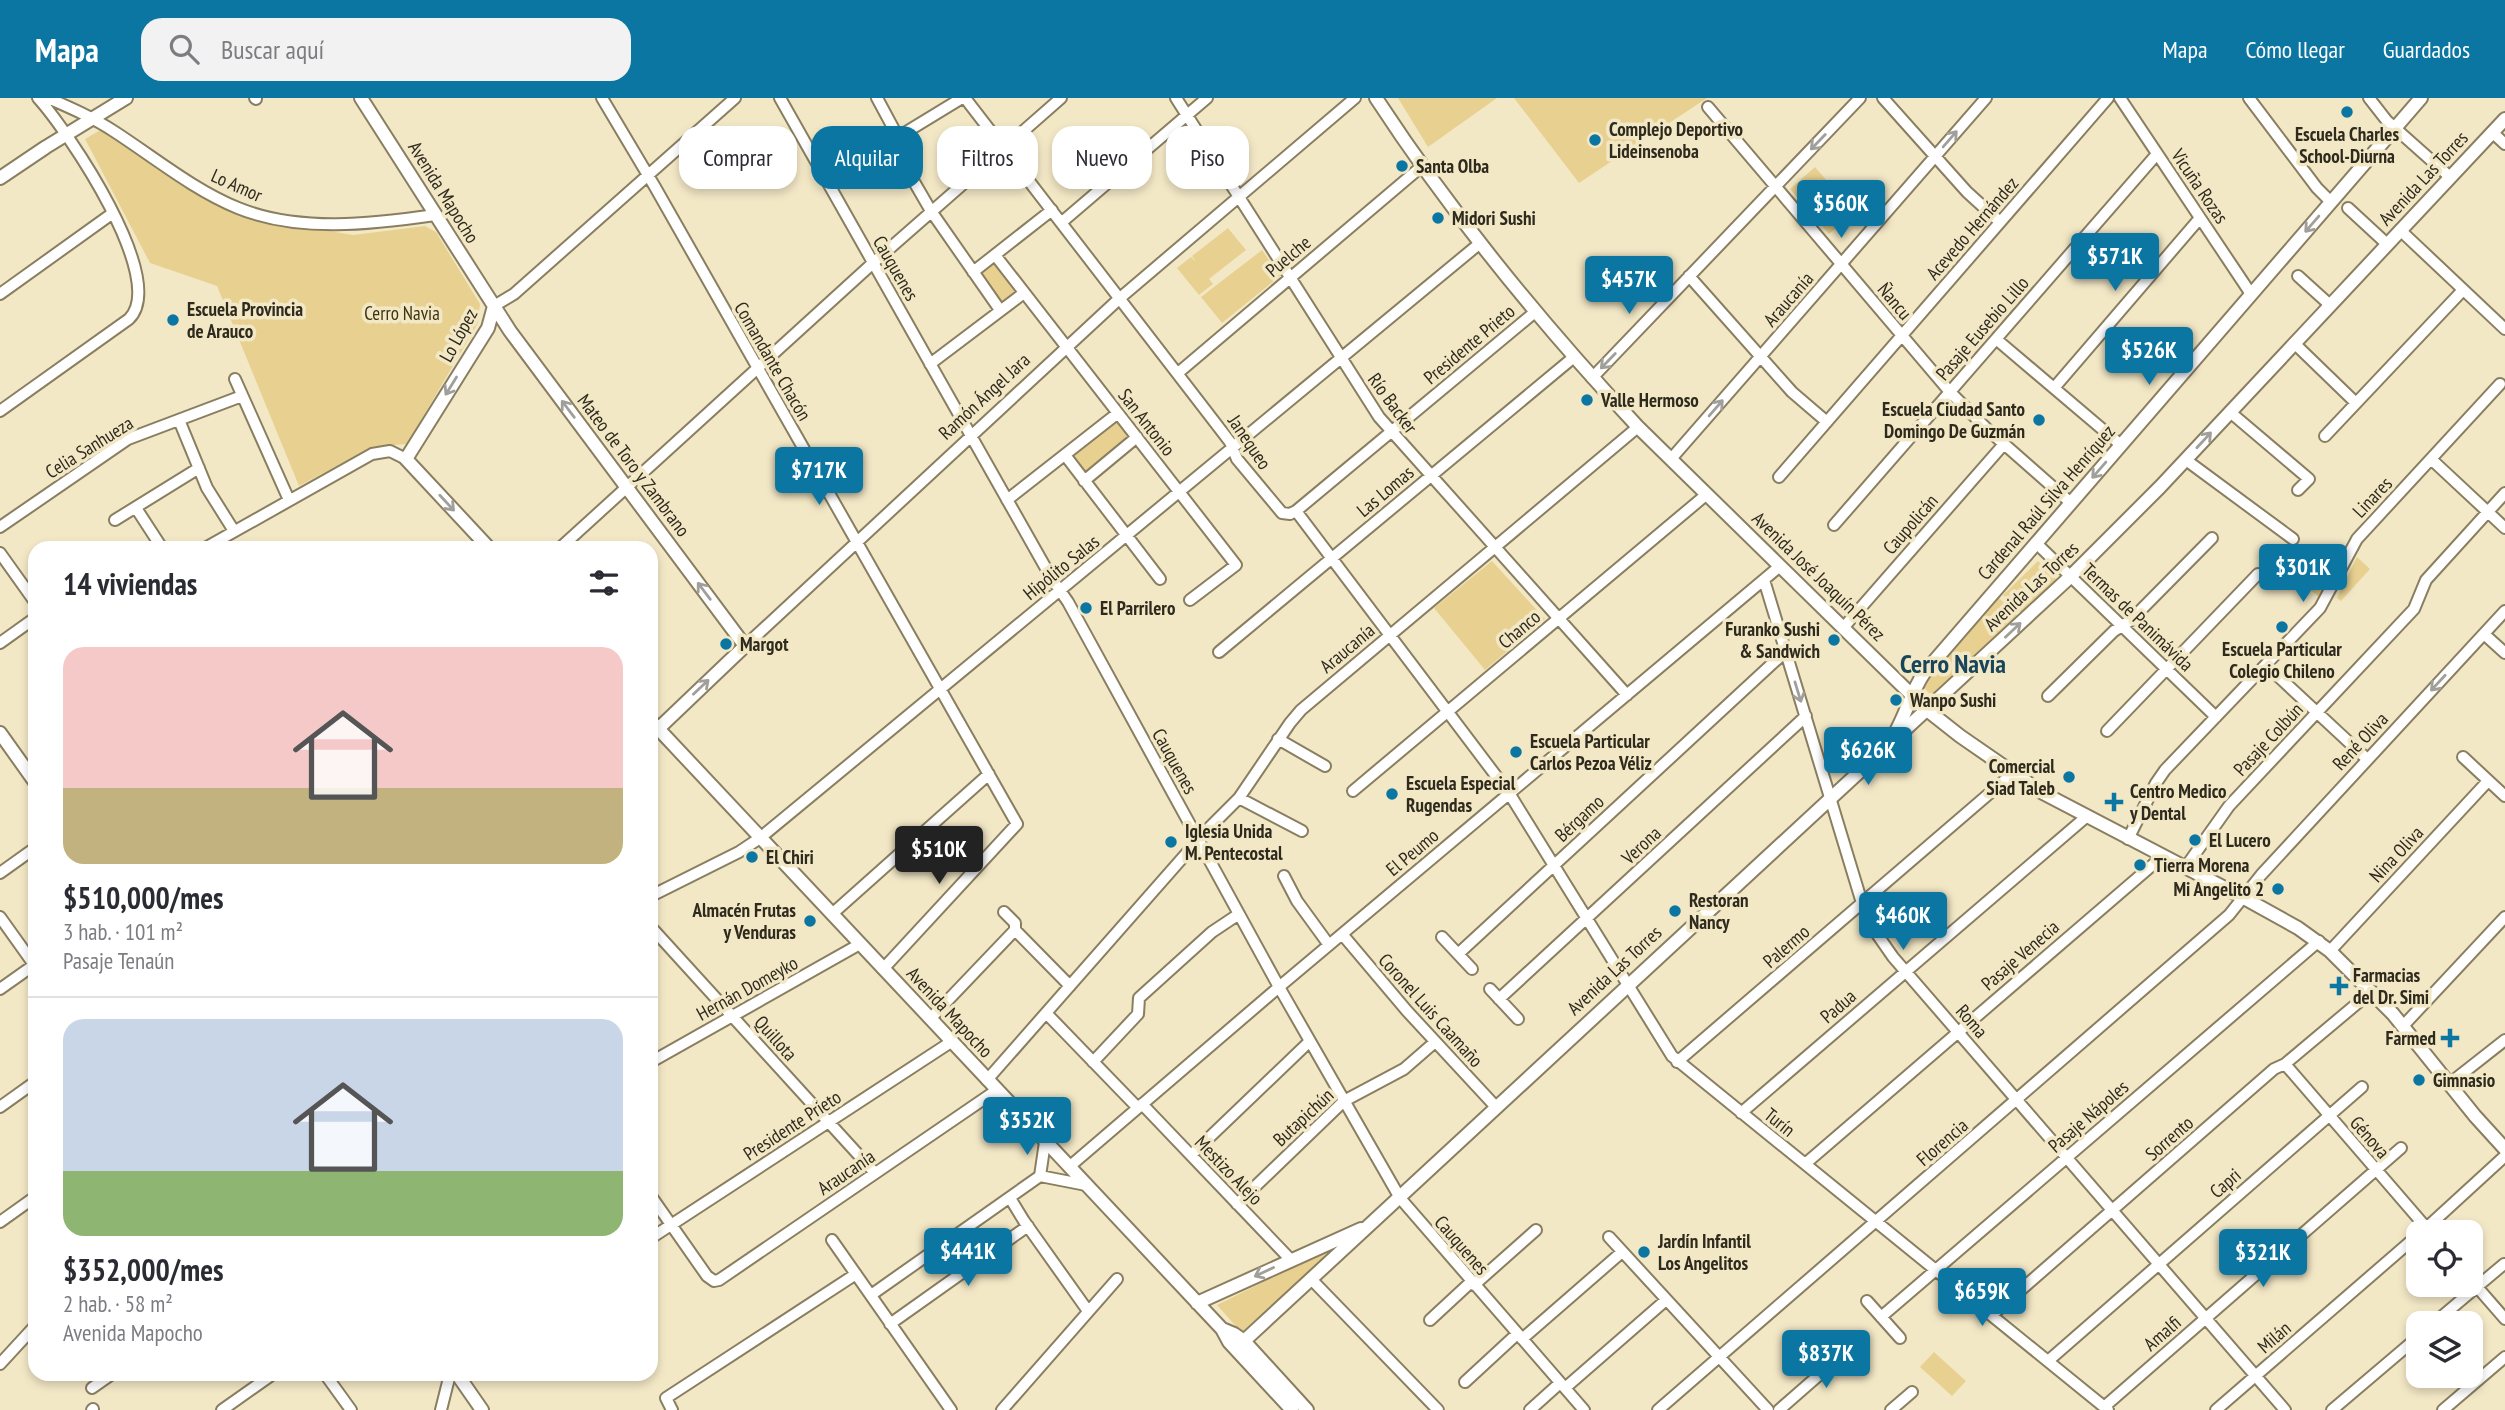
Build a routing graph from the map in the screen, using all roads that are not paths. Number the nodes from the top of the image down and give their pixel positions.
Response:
1 (38, 98) edge
2 (48, 98) edge
3 (126, 98) edge
4 (361, 98) edge
5 (601, 98) edge
6 (735, 98) edge
7 (780, 98) edge
8 (877, 98) edge
9 (964, 98) edge
10 (1061, 98) edge
11 (1176, 98) edge
12 (1207, 98) edge
13 (1355, 98) edge
14 (1376, 98) edge
15 (1860, 98) edge
16 (1883, 98) edge
17 (1986, 98) edge
18 (2108, 98) edge
19 (2120, 98) edge
20 (2249, 98) edge
21 (2369, 98) edge
22 (2421, 98) edge
23 (1708, 107) dead end
24 (1187, 115) junction
25 (94, 119) junction
26 (2505, 119) edge
27 (892, 126) edge
28 (915, 126) edge
29 (986, 126) edge
30 (1028, 126) edge
31 (2395, 128) junction
32 (2492, 132) junction
33 (67, 134) junction
34 (2505, 144) edge
35 (2157, 154) junction
36 (1935, 157) junction
37 (1422, 166) junction
38 (647, 174) junction
39 (2450, 177) junction
40 (0, 178) edge
41 (1775, 186) junction
42 (918, 189) edge
43 (955, 189) edge
44 (1036, 189) edge
45 (1238, 196) junction
46 (2331, 202) junction
47 (2348, 208) dead end
48 (1052, 210) junction
49 (930, 211) junction
50 (113, 213) junction
51 (435, 215) junction
52 (2200, 218) junction
53 (1062, 222) junction
54 (2000, 222) junction
55 (2400, 230) junction
56 (1479, 244) junction
57 (2387, 244) junction
58 (995, 256) junction
59 (873, 262) junction
60 (1842, 265) junction
61 (973, 272) junction
62 (1689, 276) junction
63 (2298, 276) dead end
64 (1290, 278) junction
65 (2463, 290) junction
66 (1024, 293) junction
67 (0, 294) edge
68 (2251, 294) junction
69 (1120, 298) junction
70 (2330, 305) junction
71 (494, 306) junction
72 (1000, 310) junction
73 (1535, 312) junction
74 (488, 328) junction
75 (2505, 329) edge
76 (510, 331) junction
77 (1902, 336) junction
78 (1996, 339) junction
79 (2294, 343) junction
80 (1066, 347) junction
81 (1574, 357) junction
82 (1761, 357) junction
83 (1342, 359) junction
84 (930, 364) junction
85 (757, 368) junction
86 (1178, 373) junction
87 (1592, 378) junction
88 (235, 379) dead end
89 (2500, 384) dead end
90 (2054, 388) junction
91 (1950, 392) junction
92 (242, 396) junction
93 (2356, 403) junction
94 (0, 411) edge
95 (2230, 412) junction
96 (1118, 413) junction
97 (178, 420) junction
98 (1827, 422) junction
99 (1638, 427) junction
100 (1391, 432) junction
101 (970, 435) junction
102 (2325, 436) dead end
103 (1136, 437) junction
104 (2004, 444) junction
105 (2121, 445) junction
106 (1233, 449) junction
107 (1065, 455) junction
108 (406, 458) junction
109 (1671, 459) junction
110 (2431, 459) junction
111 (2186, 460) junction
112 (199, 468) junction
113 (2318, 470) dead end
114 (1430, 476) junction
115 (1779, 477) dead end
116 (2309, 479) junction
117 (1084, 481) junction
118 (626, 487) junction
119 (2298, 490) dead end
120 (1180, 493) junction
121 (2505, 493) edge
122 (1707, 494) junction
123 (289, 500) junction
124 (1007, 500) junction
125 (2071, 503) junction
126 (135, 508) junction
127 (1296, 511) junction
128 (2488, 512) junction
129 (115, 520) dead end
130 (1834, 525) dead end
131 (0, 527) edge
132 (2505, 528) edge
133 (234, 531) junction
134 (1127, 536) junction
135 (2212, 538) dead end
136 (2292, 539) dead end
137 (157, 541) edge
138 (217, 541) edge
139 (483, 541) edge
140 (568, 541) edge
141 (856, 541) junction
142 (2036, 543) junction
143 (1494, 547) junction
144 (0, 553) edge
145 (1332, 557) junction
146 (1780, 566) junction
147 (2258, 574) dead end
148 (2070, 577) junction
149 (1160, 579) dead end
150 (1764, 580) junction
151 (1060, 590) junction
152 (28, 592) edge
153 (1190, 600) dead end
154 (2505, 611) edge
155 (1558, 618) junction
156 (28, 623) edge
157 (2122, 626) junction
158 (1843, 628) junction
159 (2484, 634) junction
160 (1390, 635) junction
161 (0, 643) edge
162 (745, 646) junction
163 (1219, 652) dead end
164 (1786, 652) junction
165 (2505, 653) edge
166 (2266, 665) junction
167 (2167, 669) junction
168 (940, 688) junction
169 (1627, 695) junction
170 (1913, 695) junction
171 (2048, 696) dead end
172 (1927, 710) junction
173 (1447, 711) junction
174 (2317, 713) junction
175 (1806, 716) junction
176 (2216, 716) junction
177 (658, 724) edge
178 (2107, 731) dead end
179 (0, 733) edge
180 (658, 734) edge
181 (1279, 739) junction
182 (1882, 751) junction
183 (2463, 757) dead end
184 (2367, 759) junction
185 (1325, 766) dead end
186 (28, 772) edge
187 (989, 774) junction
188 (2012, 774) junction
189 (2488, 781) junction
190 (1353, 790) dead end
191 (1509, 793) junction
192 (2505, 796) edge
193 (1239, 798) junction
194 (1831, 798) junction
195 (2086, 817) junction
196 (1302, 831) dead end
197 (760, 838) junction
198 (1198, 839) junction
199 (2128, 839) junction
200 (28, 853) edge
201 (2163, 856) junction
202 (1554, 866) junction
203 (2186, 868) junction
204 (0, 873) edge
205 (1284, 876) dead end
206 (658, 892) edge
207 (2244, 898) junction
208 (1862, 903) junction
209 (1004, 912) dead end
210 (832, 914) junction
211 (1239, 914) junction
212 (0, 917) edge
213 (2505, 917) edge
214 (1587, 918) junction
215 (1015, 930) junction
216 (1342, 934) junction
217 (658, 936) edge
218 (1442, 937) dead end
219 (2319, 941) junction
220 (860, 944) junction
221 (1329, 945) junction
222 (2330, 951) junction
223 (1458, 954) junction
224 (28, 957) edge
225 (28, 969) edge
226 (883, 969) junction
227 (1472, 969) dead end
228 (1905, 971) junction
229 (1627, 984) junction
230 (1070, 986) junction
231 (1279, 987) junction
232 (0, 989) edge
233 (1490, 989) dead end
234 (2372, 991) junction
235 (1499, 999) junction
236 (1046, 1013) junction
237 (733, 1016) junction
238 (930, 1019) junction
239 (1518, 1019) dead end
240 (2403, 1026) junction
241 (1958, 1031) junction
242 (2505, 1040) edge
243 (1310, 1041) junction
244 (951, 1042) junction
245 (1435, 1042) junction
246 (658, 1058) edge
247 (1093, 1062) junction
248 (1678, 1062) junction
249 (2285, 1064) junction
250 (987, 1080) junction
251 (2449, 1084) junction
252 (28, 1087) edge
253 (2362, 1087) dead end
254 (996, 1090) junction
255 (1344, 1101) junction
256 (2017, 1101) junction
257 (1140, 1106) junction
258 (0, 1107) edge
259 (1496, 1107) junction
260 (1741, 1113) junction
261 (2329, 1116) junction
262 (828, 1122) junction
263 (1045, 1142) junction
264 (2401, 1148) dead end
265 (2505, 1149) edge
266 (1191, 1155) junction
267 (2505, 1156) edge
268 (2066, 1157) junction
269 (1804, 1164) junction
270 (1069, 1167) junction
271 (2376, 1170) junction
272 (875, 1173) junction
273 (1041, 1177) junction
274 (1086, 1185) junction
275 (1010, 1198) junction
276 (1399, 1198) junction
277 (28, 1202) edge
278 (1237, 1204) junction
279 (658, 1206) edge
280 (2112, 1210) junction
281 (2415, 1220) edge
282 (2437, 1220) edge
283 (0, 1222) edge
284 (1876, 1222) junction
285 (1371, 1224) junction
286 (671, 1225) junction
287 (1028, 1226) junction
288 (1536, 1230) dead end
289 (658, 1233) edge
290 (1609, 1237) dead end
291 (832, 1240) dead end
292 (2406, 1247) edge
293 (1622, 1251) junction
294 (1291, 1260) junction
295 (2159, 1264) junction
296 (2504, 1264) edge
297 (1936, 1270) junction
298 (856, 1274) junction
299 (2483, 1277) edge
300 (1117, 1279) dead end
301 (1312, 1280) junction
302 (1473, 1284) junction
303 (2483, 1293) edge
304 (871, 1296) junction
305 (2460, 1297) edge
306 (1666, 1300) junction
307 (1867, 1301) dead end
308 (1197, 1303) junction
309 (1088, 1311) junction
310 (2446, 1311) edge
311 (1992, 1315) junction
312 (1881, 1317) junction
313 (2206, 1318) junction
314 (2505, 1319) edge
315 (1430, 1320) dead end
316 (890, 1324) junction
317 (1222, 1329) junction
318 (28, 1334) edge
319 (1519, 1337) junction
320 (1900, 1338) dead end
321 (1244, 1341) junction
322 (1851, 1347) dead end
323 (2406, 1347) edge
324 (1720, 1356) junction
325 (2505, 1357) edge
326 (2048, 1361) junction
327 (0, 1364) edge
328 (2255, 1376) junction
329 (102, 1381) edge
330 (263, 1381) edge
331 (330, 1381) edge
332 (448, 1381) edge
333 (462, 1381) edge
334 (1465, 1382) dead end
335 (1562, 1386) junction
336 (92, 1388) dead end
337 (1912, 1392) dead end
338 (238, 1399) junction
339 (2106, 1408) edge
340 (222, 1410) edge
341 (246, 1410) edge
342 (351, 1410) edge
343 (442, 1410) edge
344 (482, 1410) edge
345 (672, 1410) edge
346 (951, 1410) edge
347 (1002, 1410) edge
348 (1292, 1410) edge
349 (1307, 1410) edge
350 (1438, 1410) edge
351 (1531, 1410) edge
352 (1584, 1410) edge
353 (1658, 1410) edge
354 (1768, 1410) edge
355 (1779, 1410) edge
356 (1891, 1410) edge
357 (2216, 1410) edge
358 (2285, 1410) edge
359 (2332, 1410) edge
360 (2443, 1410) edge

1 - 33 street
2 - 25 street, Lo Amor
3 - 25 main road
4 - 51 main road, Avenida Mapocho
5 - 38 street, Comandante Chacón
6 - 38 street, Lo López
7 - 59 street, Cauquenes
8 - 27 street
9 - 28 street
9 - 29 street, Janequeo
10 - 30 street
11 - 24 street, Río Backer
12 - 24 street
13 - 45 street, Ramón Ángel Jara
14 - 37 main road, Avenida José Joaquín Pérez
15 -> 41 street
16 - 36 street
36 -> 17 street, Araucanía
18 - 54 street, Acevedo Hernández
19 - 35 street, Vicuña Rozas
20 - 46 street
21 - 31 street
22 - 31 main road, Cardenal Raúl Silva Henríquez
23 - 41 street, Ñancu
24 - 45 street, Río Backer
24 - 53 street
25 - 33 main road
25 - 51 street, Lo Amor
26 - 32 main road, Avenida Las Torres
31 - 39 street
31 - 46 main road, Cardenal Raúl Silva Henríquez
32 - 34 street
32 - 39 main road, Avenida Las Torres
33 - 40 main road
33 - 50 street
35 - 52 street, Vicuña Rozas
35 - 78 street, Pasaje Eusebio Lillo
36 - 54 street
36 - 60 street, Araucanía
37 - 56 main road, Avenida José Joaquín Pérez
37 - 64 street, Puelche
38 - 71 street, Lo López
38 - 85 street, Comandante Chacón
39 - 55 main road, Avenida Las Torres
41 - 60 street, Ñancu
41 - 62 street
42 - 49 street
43 - 49 street
44 - 48 street, Janequeo
45 - 64 street, Río Backer
45 - 69 street, Ramón Ángel Jara
46 -> 68 main road, Cardenal Raúl Silva Henríquez
47 - 57 street
48 - 53 street, Janequeo
48 - 58 street
49 - 59 street
49 - 61 street
50 - 67 street
50 - 94 street
51 - 71 main road, Avenida Mapocho
52 - 68 street, Vicuña Rozas
52 - 90 street
53 - 69 street, Janequeo
54 - 77 street, Acevedo Hernández
55 - 57 main road, Avenida Las Torres
55 - 65 street
56 - 73 main road, Avenida José Joaquín Pérez
56 - 83 street, Hipólito Salas
57 - 70 main road, Avenida Las Torres
58 - 61 street
58 - 66 street, San Antonio
59 - 84 street, Cauquenes
59 - 85 street
60 - 77 street, Ñancu
60 - 82 street, Araucanía
61 - 72 street
62 - 82 street
62 -> 87 street
63 - 70 street
64 - 83 street, Río Backer
64 - 86 street, Puelche
65 - 75 street
65 - 93 street
66 - 72 street
66 - 80 street, San Antonio
68 - 105 main road, Cardenal Raúl Silva Henríquez
69 - 80 street, Ramón Ángel Jara
69 - 86 street, Janequeo
70 - 79 main road, Avenida Las Torres
71 - 74 main road, Lo López
71 - 76 main road, Mateo de Toro y Zambrano
72 - 84 street
73 - 81 main road, Avenida José Joaquín Pérez
73 - 100 street, Presidente Prieto
74 - 76 main road
74 -> 108 main road, Lo López
118 -> 76 main road, Mateo de Toro y Zambrano
77 - 91 street, Ñancu
77 - 98 street, Acevedo Hernández
78 - 90 street
78 - 91 street, Pasaje Eusebio Lillo
79 - 93 street
79 - 95 main road, Avenida Las Torres
80 - 96 street, San Antonio
80 - 101 street, Ramón Ángel Jara
81 - 87 main road, Avenida José Joaquín Pérez
81 - 114 street, Las Lomas
82 - 98 street
109 -> 82 street, Araucanía
83 - 100 street, Río Backer
83 - 106 street, Hipólito Salas
84 - 101 street, Cauquenes
85 - 118 street
85 - 141 street, Comandante Chacón
86 - 106 street, Janequeo
87 - 99 main road, Avenida José Joaquín Pérez
88 - 92 street
89 - 110 street, Linares
90 - 105 street
91 - 104 street, Ñancu
91 - 130 street, Pasaje Eusebio Lillo
92 - 97 street, Celia Sanhueza
92 - 123 street
93 - 102 street
111 -> 95 main road, Avenida Las Torres
95 - 116 street
96 - 103 street, San Antonio
96 - 107 street
97 - 112 street
97 - 131 street, Celia Sanhueza
98 - 115 street, Acevedo Hernández
99 - 109 main road, Avenida José Joaquín Pérez
99 - 143 street, Araucanía
100 - 114 street, Río Backer
100 - 127 street, Presidente Prieto
101 - 124 street, Cauquenes
101 - 141 street, Ramón Ángel Jara
103 - 117 street
103 - 120 street, San Antonio
104 - 125 street, Ñancu
104 - 158 street, Caupolicán
105 -> 125 main road, Cardenal Raúl Silva Henríquez
106 - 120 street, Hipólito Salas
106 - 127 street, Janequeo
107 - 117 street
107 - 124 street
108 - 123 street
108 -> 139 main road
109 - 122 main road, Avenida José Joaquín Pérez
110 - 128 street
110 - 166 street, Linares
111 - 136 street
111 - 148 main road, Avenida Las Torres
112 - 126 street
112 - 133 street
113 - 116 street
114 - 143 street, Río Backer
114 - 145 street, Las Lomas
116 - 119 street
117 - 134 street
118 - 140 street
162 -> 118 main road, Mateo de Toro y Zambrano
120 - 134 street, Hipólito Salas
120 - 153 street, San Antonio
121 - 128 street, Pasaje Colbún
122 - 146 main road, Avenida José Joaquín Pérez
122 - 155 street, Chanco
123 - 133 street
124 - 151 street, Cauquenes
125 - 142 main road, Cardenal Raúl Silva Henríquez
126 - 129 street
126 - 137 street
127 - 145 street, Janequeo
128 - 132 street
128 - 174 street, Pasaje Colbún
133 - 138 street
134 - 149 street
134 - 151 street, Hipólito Salas
135 - 157 street
141 - 162 street, Ramón Ángel Jara
141 - 168 street, Comandante Chacón
142 - 148 street, Termas de Panimávida
142 - 170 main road, Cardenal Raúl Silva Henríquez
143 - 155 street, Río Backer
143 - 160 street, Araucanía
144 - 152 street
145 - 160 street, Janequeo
145 - 163 street, Las Lomas
146 - 150 street, El Peumo
146 - 158 main road, Avenida José Joaquín Pérez
147 - 167 street
148 - 157 street, Termas de Panimávida
172 -> 148 main road, Avenida Las Torres
150 - 164 street, Roma
150 - 169 street, El Peumo
151 - 168 street, Hipólito Salas
151 - 198 street, Cauquenes
154 - 159 street, René Oliva
155 - 169 street, Río Backer
155 - 173 street, Chanco
156 - 161 street
157 - 167 street, Termas de Panimávida
157 - 171 street
158 - 170 main road, Avenida José Joaquín Pérez
159 - 165 street
159 -> 184 street, René Oliva
160 - 173 street, Janequeo
160 - 181 street, Araucanía
177 -> 162 main road, Ramón Ángel Jara
164 -> 175 street, Roma
164 - 202 street, Bérgamo
166 - 174 street
166 - 176 street, Linares
167 - 176 street, Termas de Panimávida
167 - 178 street
168 - 187 street, Comandante Chacón
168 - 197 street, Hipólito Salas
169 - 191 street, El Peumo
170 - 172 main road, Avenida José Joaquín Pérez
170 - 182 main road, Cardenal Raúl Silva Henríquez
172 - 182 main road, Avenida Las Torres
172 - 188 main road, Avenida José Joaquín Pérez
173 - 190 street, Chanco
173 - 191 street, Janequeo
174 - 184 street
174 - 203 street, Pasaje Colbún
175 - 194 street, Roma
175 - 214 street, Verona
176 - 199 street, Linares
179 - 186 main road
180 - 197 main road, Avenida Mapocho
181 - 185 street
181 - 193 street, Araucanía
182 - 194 main road, Avenida Las Torres
183 - 189 street
184 - 207 street, René Oliva
187 - 210 street
187 - 226 street, Comandante Chacón
188 - 195 main road, Avenida José Joaquín Pérez
188 - 208 street, Palermo
189 - 192 street
189 - 222 street, Nina Oliva
191 - 202 street, Turín
191 - 216 street, El Peumo
193 - 196 street
193 - 198 street, Araucanía
194 - 208 street, Roma
194 - 229 main road, Avenida Las Torres
195 - 199 main road, Avenida José Joaquín Pérez
195 - 228 street, Padua
197 - 206 street, Hipólito Salas
197 - 210 main road, Avenida Mapocho
198 - 211 street, Cauquenes
198 - 230 street, Araucanía
199 - 201 main road, Avenida José Joaquín Pérez
200 - 204 street
201 - 203 main road, Avenida José Joaquín Pérez
201 - 241 street, Pasaje Venecia
202 - 214 street, Turín
202 - 223 street, Bérgamo
203 - 207 main road, Avenida José Joaquín Pérez
205 - 221 street
207 - 219 main road, Avenida José Joaquín Pérez
207 - 256 street, Florencia
208 - 228 street, Roma
208 - 248 street, Palermo
209 - 215 street
210 - 220 main road, Avenida Mapocho
211 - 231 street, Cauquenes
211 - 247 street
212 - 224 street
213 - 240 street
214 - 229 street, Turín
214 - 235 street, Verona
215 - 230 street
215 - 238 street
216 - 221 street, El Peumo
216 - 245 street, Coronel Luis Caamaño
217 - 237 street, Quillota
218 - 223 street
219 - 222 main road, Avenida José Joaquín Pérez
219 - 268 street, Pasaje Nápoles
220 - 226 main road, Avenida Mapocho
220 - 237 street, Hernán Domeyko
221 - 231 street, El Peumo
222 - 234 main road, Avenida José Joaquín Pérez
223 - 227 street
225 - 232 street
226 - 238 main road, Avenida Mapocho
228 - 241 street, Roma
228 - 260 street, Padua
229 - 248 street, Turín
229 - 259 main road, Avenida Las Torres
230 - 236 street, Araucanía
231 - 243 street, Cauquenes
231 - 257 street, El Peumo
233 - 235 street
234 - 240 main road, Avenida José Joaquín Pérez
234 - 249 street, Sorrento
235 - 239 street
236 - 247 street, Mestizo Alejo
236 - 250 street, Araucanía
237 - 246 street, Hernán Domeyko
237 - 262 street, Quillota
238 - 244 main road, Avenida Mapocho
240 - 251 main road, Avenida José Joaquín Pérez
241 - 256 street, Roma
241 - 269 street, Pasaje Venecia
242 - 251 street
243 - 255 street, Cauquenes
243 - 266 street
244 - 250 main road, Avenida Mapocho
244 - 262 street, Presidente Prieto
245 - 255 street, Butapichún
245 - 259 street, Coronel Luis Caamaño
247 - 257 street, Mestizo Alejo
248 - 260 street, Turín
249 - 261 street, Génova
249 - 280 street, Sorrento
250 - 254 main road, Avenida Mapocho
251 - 265 main road, Avenida José Joaquín Pérez
252 - 258 street
253 - 261 street, Capri
254 - 263 main road, Avenida Mapocho
254 - 272 street, Araucanía
255 - 276 street, Cauquenes
255 - 278 street, Butapichún
256 - 268 street, Roma
256 - 284 street, Florencia
257 - 266 street, Mestizo Alejo
257 - 270 street, El Peumo
259 - 276 main road, Avenida Las Torres
260 - 269 street, Turín
261 - 271 street, Génova
261 - 295 street, Capri
262 - 272 street, Quillota
262 - 286 street, Presidente Prieto
263 - 270 main road, Avenida Mapocho
263 - 273 street
264 - 271 street, Amalfi
266 - 278 street, Mestizo Alejo
267 - 282 street, Milán
268 - 280 street, Roma
268 - 297 street, Pasaje Nápoles
269 - 284 street, Turín
270 - 274 main road, Avenida Mapocho
271 - 281 street, Génova
271 - 313 street, Amalfi
272 - 286 street, Araucanía
273 - 274 street
273 - 275 street
274 - 308 main road, Avenida Mapocho
275 - 287 street
275 - 304 street
276 - 285 main road, Avenida Las Torres
276 - 302 street, Cauquenes
277 - 283 street
278 - 294 street, Mestizo Alejo
279 - 286 street
280 - 295 street, Roma
280 - 311 street, Sorrento
284 - 297 street, Turín
284 - 324 street, Florencia
285 - 294 main road, Avenida Las Torres
285 - 301 main road, Avenida Las Torres
286 - 289 street, Presidente Prieto
287 - 309 street
287 - 316 street
288 - 302 street
290 - 293 street
291 - 298 street
292 - 328 street, Milán
293 - 306 street
293 - 319 street
294 -> 308 main road, Avenida Las Torres
295 - 313 street, Roma
295 - 326 street, Capri
296 - 299 street
297 - 311 street, Turín
297 - 312 street, Pasaje Nápoles
298 - 304 street
298 - 345 street
300 - 309 street
301 - 321 main road, Avenida Las Torres
301 - 350 street
302 - 315 street
302 - 319 street, Cauquenes
303 - 314 street
304 - 316 street
305 - 310 street
306 - 324 street
306 - 335 street
307 - 312 street
308 - 317 main road, Avenida Mapocho
309 - 347 street
311 - 326 street, Turín
312 - 320 street
313 - 328 street, Roma
313 - 339 street, Amalfi
316 - 346 street
317 - 321 main road, Avenida Mapocho
317 - 348 main road, Avenida Mapocho
318 - 327 street
319 - 334 street
319 - 335 street, Cauquenes
321 - 349 main road, Avenida Mapocho
322 - 355 street
323 - 359 street
324 - 353 street, Florencia
324 - 354 street
325 - 360 street
326 - 339 street, Turín
328 - 357 street, Milán
328 - 358 street, Roma
329 - 336 street
330 - 338 street
331 - 342 street
332 - 343 street
333 - 344 main road
335 - 351 street
335 - 352 street, Cauquenes
337 - 356 street
338 - 340 street
338 - 341 street

